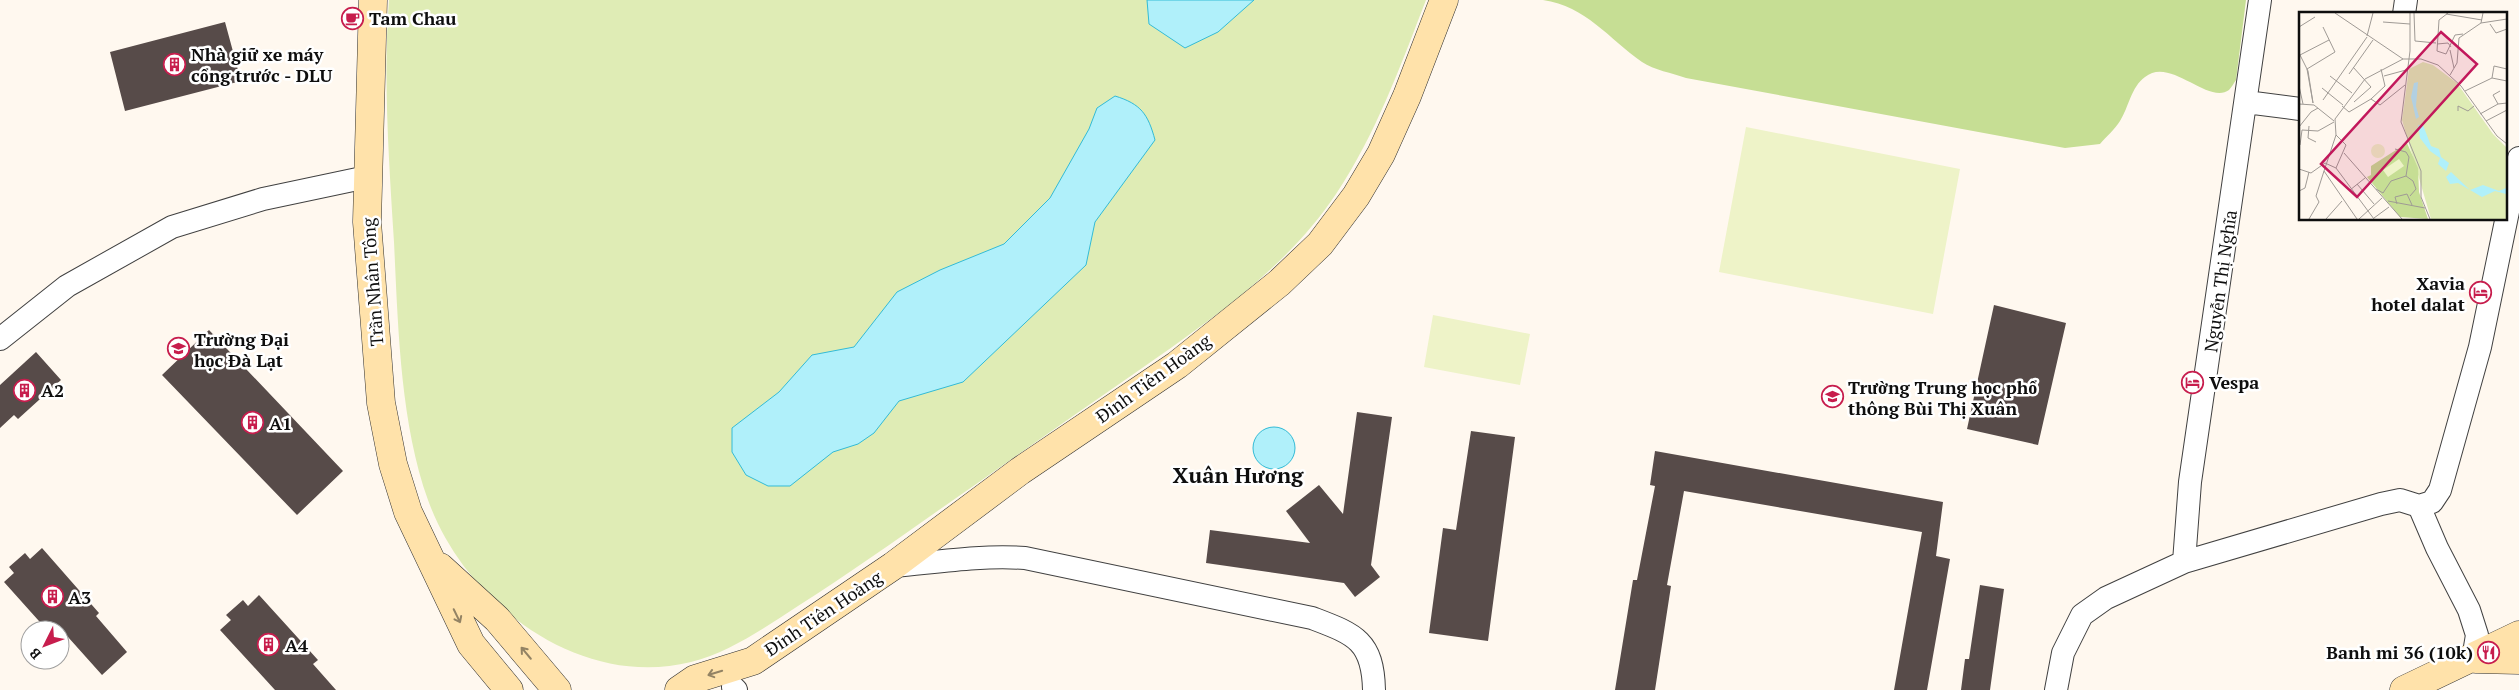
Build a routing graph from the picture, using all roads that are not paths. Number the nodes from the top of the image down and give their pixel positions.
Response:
1 (373, 0) edge
2 (1444, 0) edge
3 (2260, 0) edge
4 (2246, 102) junction
5 (2299, 109) edge
6 (2506, 146) edge
7 (2519, 148) edge
8 (2519, 158) edge
9 (367, 177) junction
10 (0, 339) edge
11 (2419, 506) junction
12 (428, 556) junction
13 (2184, 562) junction
14 (893, 566) junction
15 (2519, 634) edge
16 (2473, 658) junction
17 (2519, 660) edge
18 (753, 661) junction
19 (733, 689) edge
20 (509, 690) edge
21 (557, 690) edge
22 (679, 690) edge
23 (1374, 690) edge
24 (2056, 690) edge
25 (2404, 690) edge

1 - 9 main road, Trần Nhân Tông
2 - 14 main road, Đinh Tiên Hoàng
3 - 4 street, Nguyễn Thị Nghĩa
4 - 5 street
4 - 13 street, Nguyễn Thị Nghĩa
6 - 7 street
8 - 11 street
9 - 10 street
9 - 12 main road, Trần Nhân Tông
11 - 13 street
11 - 16 street
12 -> 20 main road, Trần Nhân Tông
21 -> 12 main road, Trần Nhân Tông
13 - 24 street
14 - 18 main road, Đinh Tiên Hoàng
14 - 23 street
15 - 16 main road
16 - 17 main road
16 - 25 main road
18 - 19 main road, Đinh Tiên Hoàng
18 -> 22 main road, Đinh Tiên Hoàng

